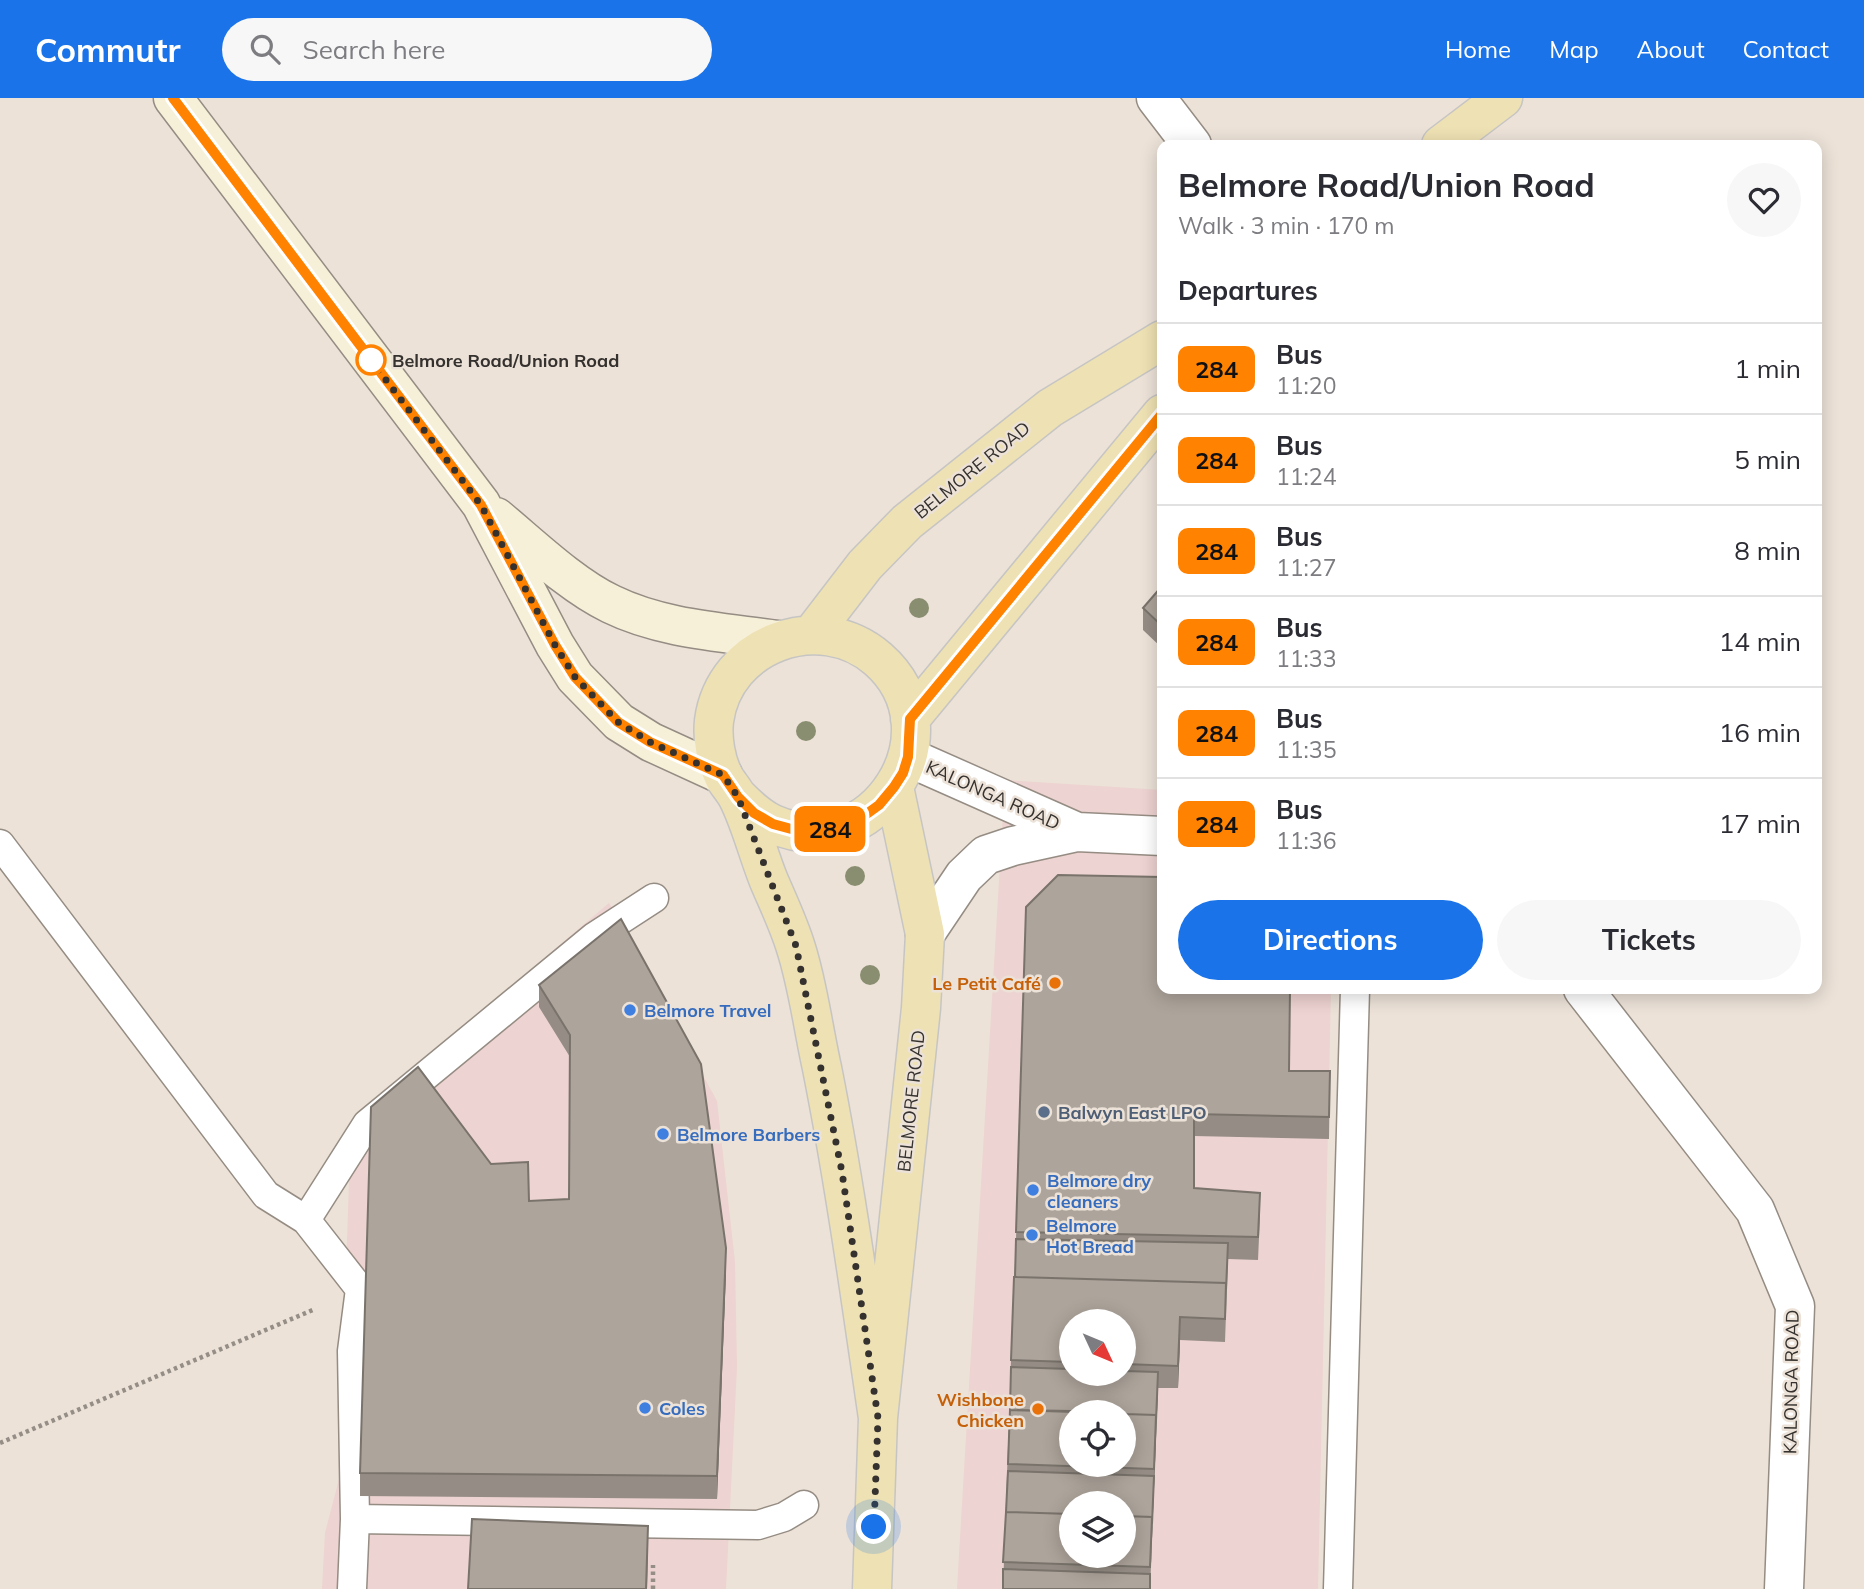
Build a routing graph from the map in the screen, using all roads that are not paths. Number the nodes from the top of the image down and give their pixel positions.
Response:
1 (173, 98) edge
2 (1156, 98) edge
3 (1503, 98) edge
4 (1188, 140) edge
5 (1448, 140) edge
6 (1157, 343) edge
7 (1157, 420) edge
8 (481, 505) junction
9 (795, 637) junction
10 (910, 719) junction
11 (901, 772) junction
12 (730, 786) junction
13 (1077, 832) junction
14 (1157, 836) edge
15 (0, 844) edge
16 (654, 898) dead end
17 (925, 934) junction
18 (1355, 994) edge
19 (1587, 994) edge
20 (306, 1220) junction
21 (878, 1418) junction
22 (804, 1504) dead end
23 (355, 1519) junction
24 (352, 1589) edge
25 (872, 1589) edge
26 (1338, 1589) edge
27 (1784, 1589) edge

1 - 8 main road
2 - 4 street
3 - 5 main road
6 - 9 main road, BELMORE ROAD
7 - 10 main road
8 - 9 main road
8 - 12 main road
9 - 10 main road, BELMORE ROAD
9 - 12 main road, BELMORE ROAD
10 - 11 main road, BELMORE ROAD
11 - 12 main road
11 - 13 street, KALONGA ROAD
11 - 17 main road, BELMORE ROAD
12 - 21 main road, BELMORE ROAD
13 - 14 street, KALONGA ROAD
13 - 17 street, KALONGA ROAD
15 - 20 lane
16 - 20 lane
17 - 21 main road, BELMORE ROAD
18 - 26 lane
19 - 27 street, KALONGA ROAD
20 - 23 lane
21 - 25 main road, BELMORE ROAD
22 - 23 lane
23 - 24 lane

